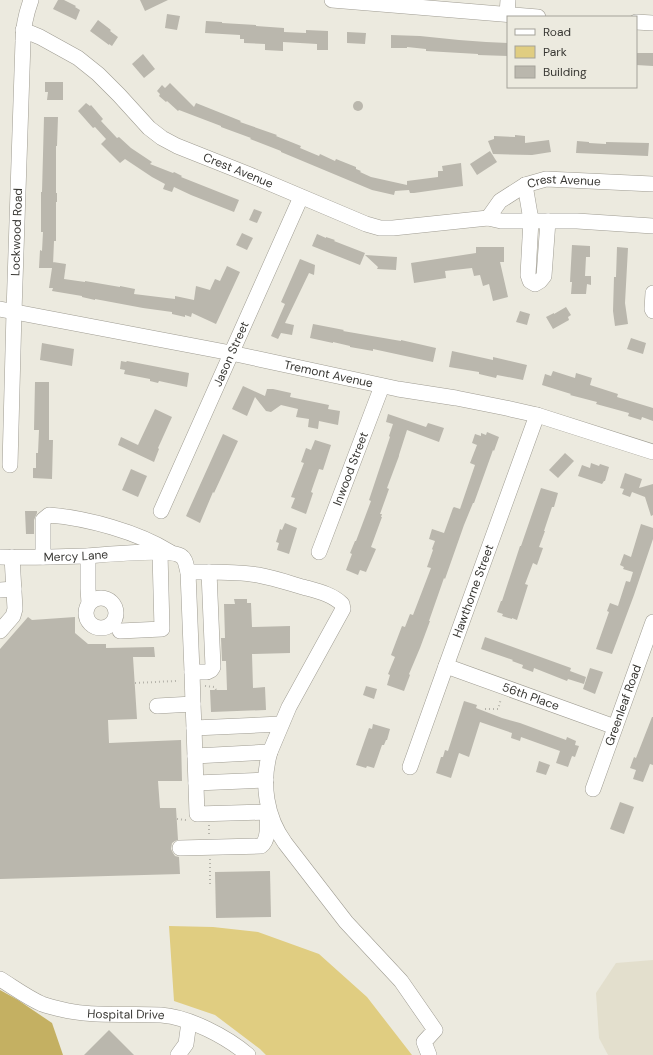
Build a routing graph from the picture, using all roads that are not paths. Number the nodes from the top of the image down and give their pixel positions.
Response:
1 (31, 0) edge
2 (332, 0) edge
3 (508, 7) edge
4 (535, 16) edge
5 (637, 22) edge
6 (653, 23) edge
7 (23, 30) junction
8 (653, 184) edge
9 (525, 185) junction
10 (301, 197) junction
11 (488, 218) junction
12 (531, 220) junction
13 (548, 221) junction
14 (653, 226) edge
15 (653, 293) edge
16 (7, 311) edge
17 (653, 311) edge
18 (231, 353) junction
19 (382, 386) junction
20 (537, 415) junction
21 (653, 452) edge
22 (10, 465) dead end
23 (160, 511) dead end
24 (319, 552) dead end
25 (161, 553) junction
26 (88, 556) junction
27 (6, 557) edge
28 (44, 557) junction
29 (188, 572) junction
30 (209, 572) junction
31 (7, 590) edge
32 (90, 603) dead end
33 (653, 622) edge
34 (0, 631) edge
35 (120, 631) dead end
36 (446, 666) junction
37 (192, 678) junction
38 (193, 704) junction
39 (157, 706) dead end
40 (281, 724) junction
41 (194, 728) junction
42 (615, 728) junction
43 (270, 752) junction
44 (195, 756) junction
45 (410, 767) dead end
46 (266, 780) junction
47 (196, 782) junction
48 (593, 789) dead end
49 (268, 813) junction
50 (180, 848) dead end
51 (0, 979) edge
52 (189, 1022) junction
53 (242, 1053) edge
54 (178, 1055) edge
55 (429, 1055) edge

1 - 7 street, Lockwood Road
2 - 3 street
3 - 4 street
5 - 6 street
7 - 10 street, Crest Avenue
7 - 16 street, Lockwood Road
8 - 9 street, Crest Avenue
9 - 11 street, Crest Avenue
9 - 12 street
10 - 11 street, Crest Avenue
10 - 18 street, Jason Street
11 - 12 street, Crest Avenue
12 - 13 street, Crest Avenue
12 - 13 street
13 - 14 street, Crest Avenue
15 - 17 street
16 - 18 street, Tremont Avenue
16 - 22 street, Lockwood Road
18 - 19 street, Tremont Avenue
18 - 23 street, Jason Street
19 - 20 street, Tremont Avenue
19 - 24 street, Inwood Street
20 - 21 street, Tremont Avenue
20 - 36 street, Hawthorne Street
25 - 26 street, Mercy Lane
25 - 28 street
25 - 29 street
25 - 35 street
26 - 28 street, Mercy Lane
26 - 32 street
27 - 28 street, Mercy Lane
27 - 31 street
29 - 30 street
29 - 37 street
30 - 37 street
30 - 40 street
31 - 34 street
33 - 42 street, Greenleaf Road
36 - 42 street, 56th Place
36 - 45 street, Hawthorne Street
37 - 38 street
38 - 39 street
38 - 41 street
40 - 41 street
40 - 43 street
41 - 44 street
42 - 48 street, Greenleaf Road
43 - 44 street
43 - 46 street
44 - 47 street
46 - 47 street
46 - 49 street
47 - 49 street
49 - 50 street
49 - 55 street
51 - 52 street, Hospital Drive
52 - 53 street, Hospital Drive
52 - 54 street

